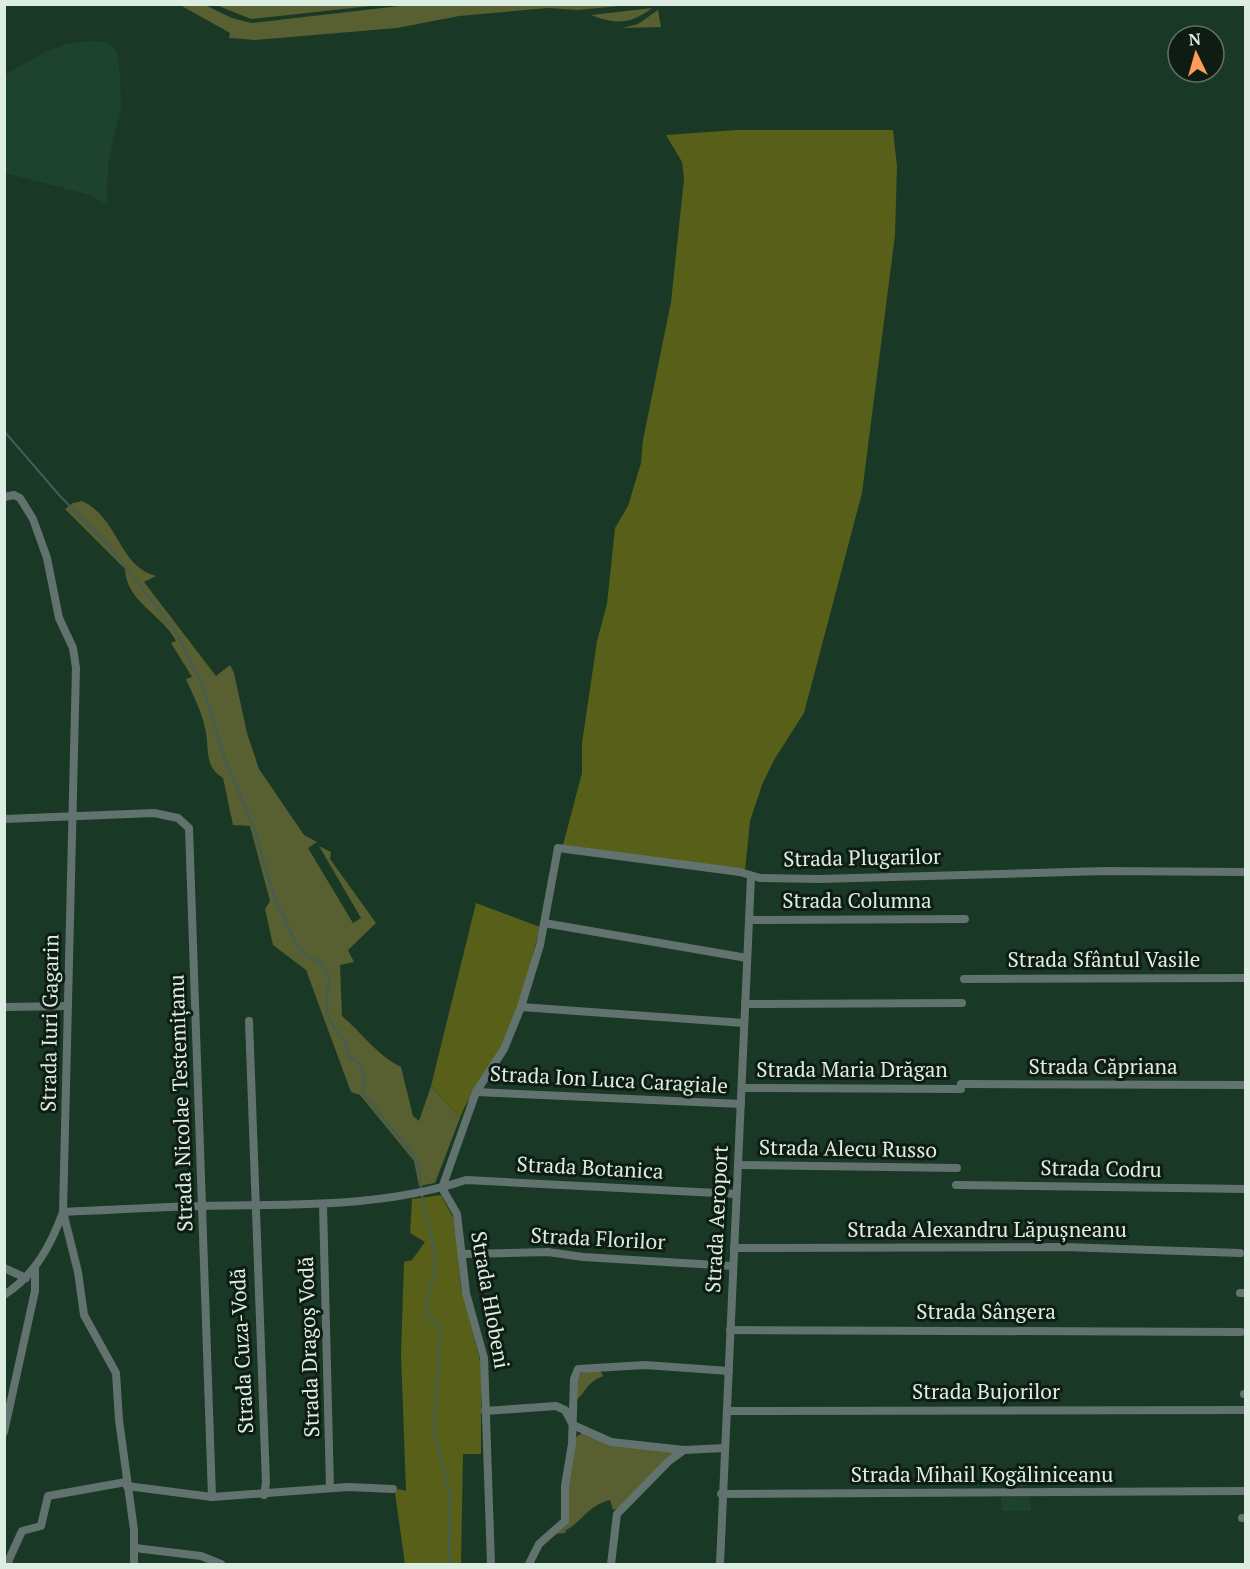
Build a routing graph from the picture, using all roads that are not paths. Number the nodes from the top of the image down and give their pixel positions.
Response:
1 (4, 497) edge
2 (73, 818) junction
3 (4, 819) edge
4 (1245, 872) edge
5 (751, 876) junction
6 (965, 919) dead end
7 (749, 920) junction
8 (544, 923) junction
9 (747, 958) junction
10 (1245, 978) edge
11 (964, 979) dead end
12 (962, 1003) dead end
13 (745, 1004) junction
14 (4, 1006) edge
15 (68, 1006) junction
16 (521, 1007) junction
17 (249, 1021) dead end
18 (744, 1023) junction
19 (1245, 1085) edge
20 (961, 1087) joint
21 (742, 1088) junction
22 (476, 1092) junction
23 (741, 1104) junction
24 (738, 1165) junction
25 (957, 1168) dead end
26 (956, 1185) dead end
27 (442, 1188) junction
28 (1245, 1189) edge
29 (736, 1194) junction
30 (254, 1205) junction
31 (323, 1205) junction
32 (202, 1206) junction
33 (63, 1212) junction
34 (734, 1248) junction
35 (1240, 1253) dead end
36 (462, 1254) junction
37 (732, 1266) junction
38 (4, 1268) edge
39 (34, 1268) junction
40 (26, 1278) junction
41 (4, 1295) edge
42 (730, 1330) junction
43 (1241, 1332) dead end
44 (729, 1371) junction
45 (1244, 1410) edge
46 (485, 1411) junction
47 (728, 1411) junction
48 (573, 1425) junction
49 (4, 1432) edge
50 (724, 1448) junction
51 (684, 1450) junction
52 (127, 1484) junction
53 (330, 1488) junction
54 (393, 1489) dead end
55 (1244, 1491) edge
56 (721, 1494) junction
57 (264, 1495) junction
58 (212, 1497) junction
59 (135, 1548) junction
60 (7, 1564) edge
61 (134, 1564) edge
62 (221, 1564) edge
63 (491, 1564) edge
64 (529, 1564) edge
65 (611, 1564) edge
66 (720, 1564) edge

1 - 2 street, Strada Iuri Gagarin
2 - 3 street, Strada Nicolae Testemițanu
2 - 15 street, Strada Iuri Gagarin
2 - 32 street, Strada Nicolae Testemițanu
4 - 5 street, Strada Plugarilor
5 - 7 street, Strada Aeroport
5 - 8 street, Strada Plugarilor
6 - 7 street, Strada Columna
7 - 9 street, Strada Aeroport
8 - 9 street
8 - 16 street
9 - 13 street, Strada Aeroport
10 - 11 street, Strada Sfântul Vasile
12 - 13 street
13 - 18 street, Strada Aeroport
14 - 15 street
15 - 33 street, Strada Iuri Gagarin
16 - 18 street
16 - 22 street
17 - 30 street, Strada Cuza-Vodă
18 - 21 street, Strada Aeroport
19 - 20 street, Strada Căpriana
20 - 21 street, Strada Maria Drăgan
21 - 23 street, Strada Aeroport
22 - 23 street, Strada Ion Luca Caragiale
22 - 27 street
23 - 24 street, Strada Aeroport
24 - 25 street, Strada Alecu Russo
24 - 29 street, Strada Aeroport
26 - 28 street, Strada Codru
27 - 29 street, Strada Botanica
27 - 31 street, Strada Botanica
27 - 36 street, Strada Hlobeni
29 - 34 street, Strada Aeroport
30 - 31 street, Strada Botanica
30 - 32 street, Strada Botanica
30 - 57 street, Strada Cuza-Vodă
31 - 53 street, Strada Dragoș Vodă
32 - 33 street, Strada Botanica
32 - 58 street, Strada Nicolae Testemițanu
33 - 39 street
33 - 52 street, Strada Iuri Gagarin
34 - 35 street, Strada Alexandru Lăpușneanu
34 - 37 street, Strada Aeroport
36 - 37 street, Strada Florilor
36 - 46 street, Strada Hlobeni
37 - 42 street, Strada Aeroport
38 - 40 street
39 - 40 street
39 - 49 street
40 - 41 street
42 - 43 street, Strada Sângera
42 - 44 street, Strada Aeroport
44 - 47 street, Strada Aeroport
44 - 48 street
45 - 47 street, Strada Bujorilor
46 - 48 street
46 - 63 street, Strada Hlobeni
47 - 50 street, Strada Aeroport
48 - 51 street
48 - 64 street
50 - 51 street
50 - 56 street, Strada Aeroport
51 - 65 street
52 - 58 street
52 - 59 street, Strada Iuri Gagarin
52 - 60 street
53 - 54 street
53 - 57 street
55 - 56 street, Strada Mihail Kogăliniceanu
56 - 66 street, Strada Aeroport
57 - 58 street
59 - 61 street, Strada Iuri Gagarin
59 - 62 street

